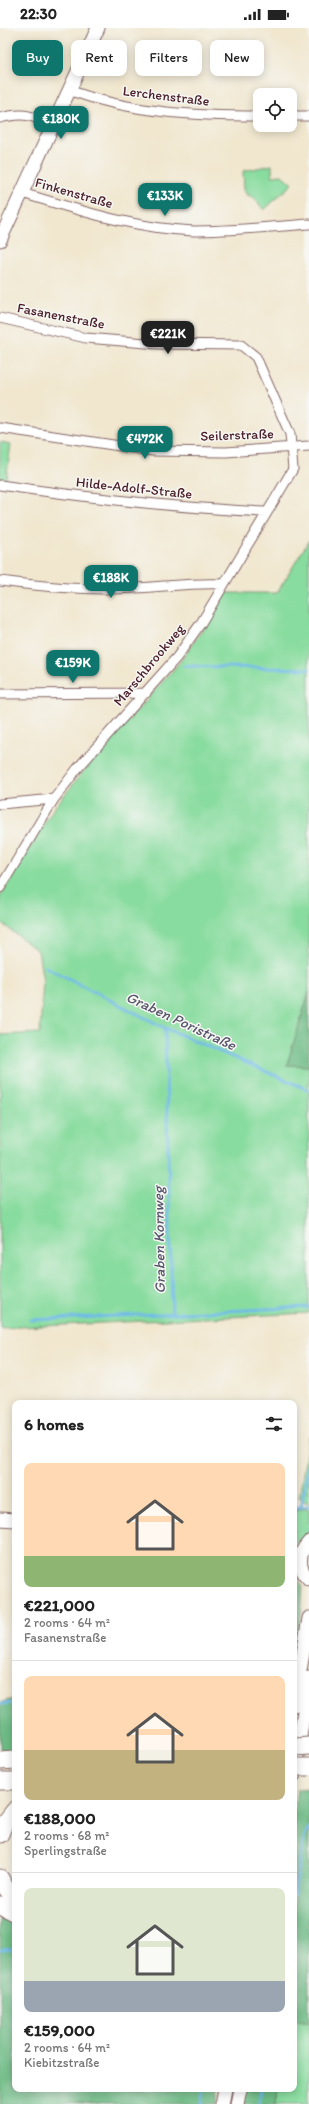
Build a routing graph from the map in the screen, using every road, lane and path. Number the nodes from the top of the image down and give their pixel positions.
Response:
1 (98, 28) edge
2 (71, 91) junction
3 (253, 116) edge
4 (297, 116) edge
5 (309, 116) edge
6 (0, 118) edge
7 (54, 126) junction
8 (22, 193) junction
9 (309, 224) edge
10 (0, 240) edge
11 (0, 318) edge
12 (0, 428) edge
13 (309, 446) edge
14 (292, 447) junction
15 (0, 485) edge
16 (266, 512) junction
17 (0, 581) edge
18 (224, 584) junction
19 (146, 693) junction
20 (0, 694) edge
21 (54, 799) junction
22 (0, 804) edge
23 (0, 888) edge
24 (0, 1519) edge
25 (12, 1520) edge
26 (300, 1553) edge
27 (309, 1579) edge
28 (309, 1618) edge
29 (309, 1678) edge
30 (297, 1688) edge
31 (309, 1746) edge
32 (297, 1747) edge
33 (297, 1756) edge
34 (12, 1760) edge
35 (0, 1761) edge
36 (297, 1767) edge
37 (309, 1767) edge
38 (0, 1781) edge
39 (12, 1781) edge
40 (12, 1814) edge
41 (0, 1834) edge
42 (0, 1878) edge
43 (12, 1895) edge
44 (0, 1905) edge
45 (12, 1911) edge
46 (224, 2092) edge
47 (239, 2092) edge
48 (222, 2104) edge
49 (237, 2104) edge

1 - 2 street
2 - 3 street, Lerchenstraße
2 - 7 street
4 - 5 street
6 - 7 street
7 - 8 street
8 - 9 street, Finkenstraße
8 - 10 street
11 - 14 street, Fasanenstraße
12 - 14 street, Seilerstraße
13 - 14 street, Seilerstraße
14 - 16 street, Marschbrookweg
15 - 16 street, Hilde-Adolf-Straße
16 - 18 street, Marschbrookweg
17 - 18 street
18 - 19 street, Marschbrookweg
19 - 20 street
19 - 21 street, Marschbrookweg
21 - 22 street
21 - 23 street, Marschbrookweg
24 - 25 street
26 - 27 street
28 - 30 street
29 - 33 street
31 - 32 highway, bridge
34 - 35 highway
36 - 37 highway, bridge
38 - 39 highway
40 - 41 highway
42 - 43 highway
44 - 45 highway
46 - 48 street
47 - 49 street

